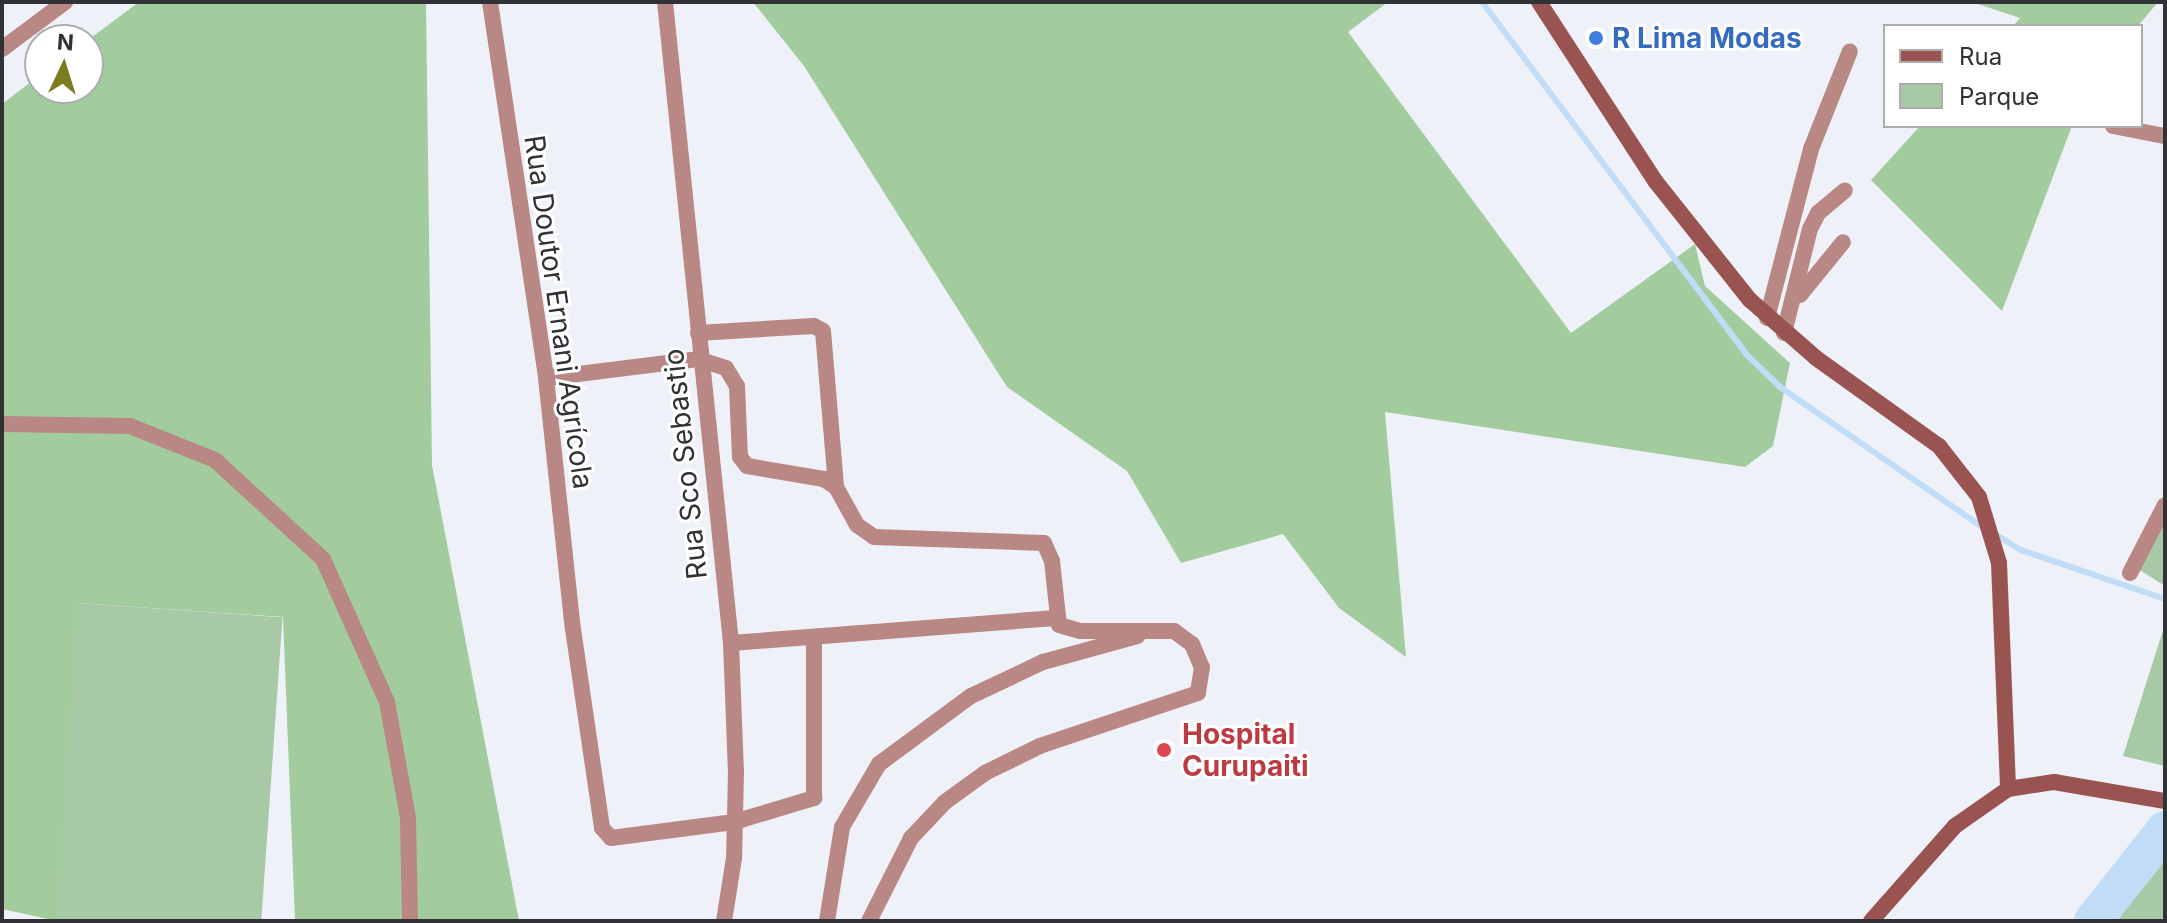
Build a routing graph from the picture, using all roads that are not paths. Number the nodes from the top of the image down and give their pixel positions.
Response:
1 (65, 2) edge
2 (490, 2) edge
3 (665, 2) edge
4 (1539, 2) edge
5 (2, 49) edge
6 (1850, 51) dead end
7 (2123, 128) edge
8 (2165, 136) edge
9 (1845, 190) dead end
10 (1843, 242) dead end
11 (1796, 300) junction
12 (1767, 318) junction
13 (698, 333) junction
14 (1784, 333) junction
15 (698, 359) junction
16 (546, 378) junction
17 (2, 424) edge
18 (836, 487) junction
19 (2165, 505) edge
20 (2130, 573) dead end
21 (1055, 618) junction
22 (1163, 629) junction
23 (814, 638) junction
24 (731, 643) junction
25 (2008, 789) junction
26 (2163, 801) edge
27 (734, 822) junction
28 (410, 921) edge
29 (724, 921) edge
30 (827, 921) edge
31 (869, 921) edge
32 (1871, 921) edge

1 - 5 street
2 - 16 street, Rua Doutor Ernani Agrícola
3 - 13 street, Rua Sco Sebastio
4 - 12 street
6 - 12 street
7 - 8 street
9 - 11 street
10 - 11 street
11 - 14 street
12 - 14 street
13 - 15 street, Rua Sco Sebastio
13 - 18 street
14 - 25 street
15 - 16 street
15 - 18 street
15 - 24 street, Rua Sco Sebastio
16 - 27 street, Rua Doutor Ernani Agrícola
17 - 28 street
18 - 21 street
19 - 20 street
21 - 22 street
21 - 23 street
22 - 30 street
22 - 31 street
23 - 24 street
23 - 27 street
24 - 27 street, Rua Sco Sebastio
25 - 26 street
25 - 32 street
27 - 29 street, Rua Sco Sebastio

